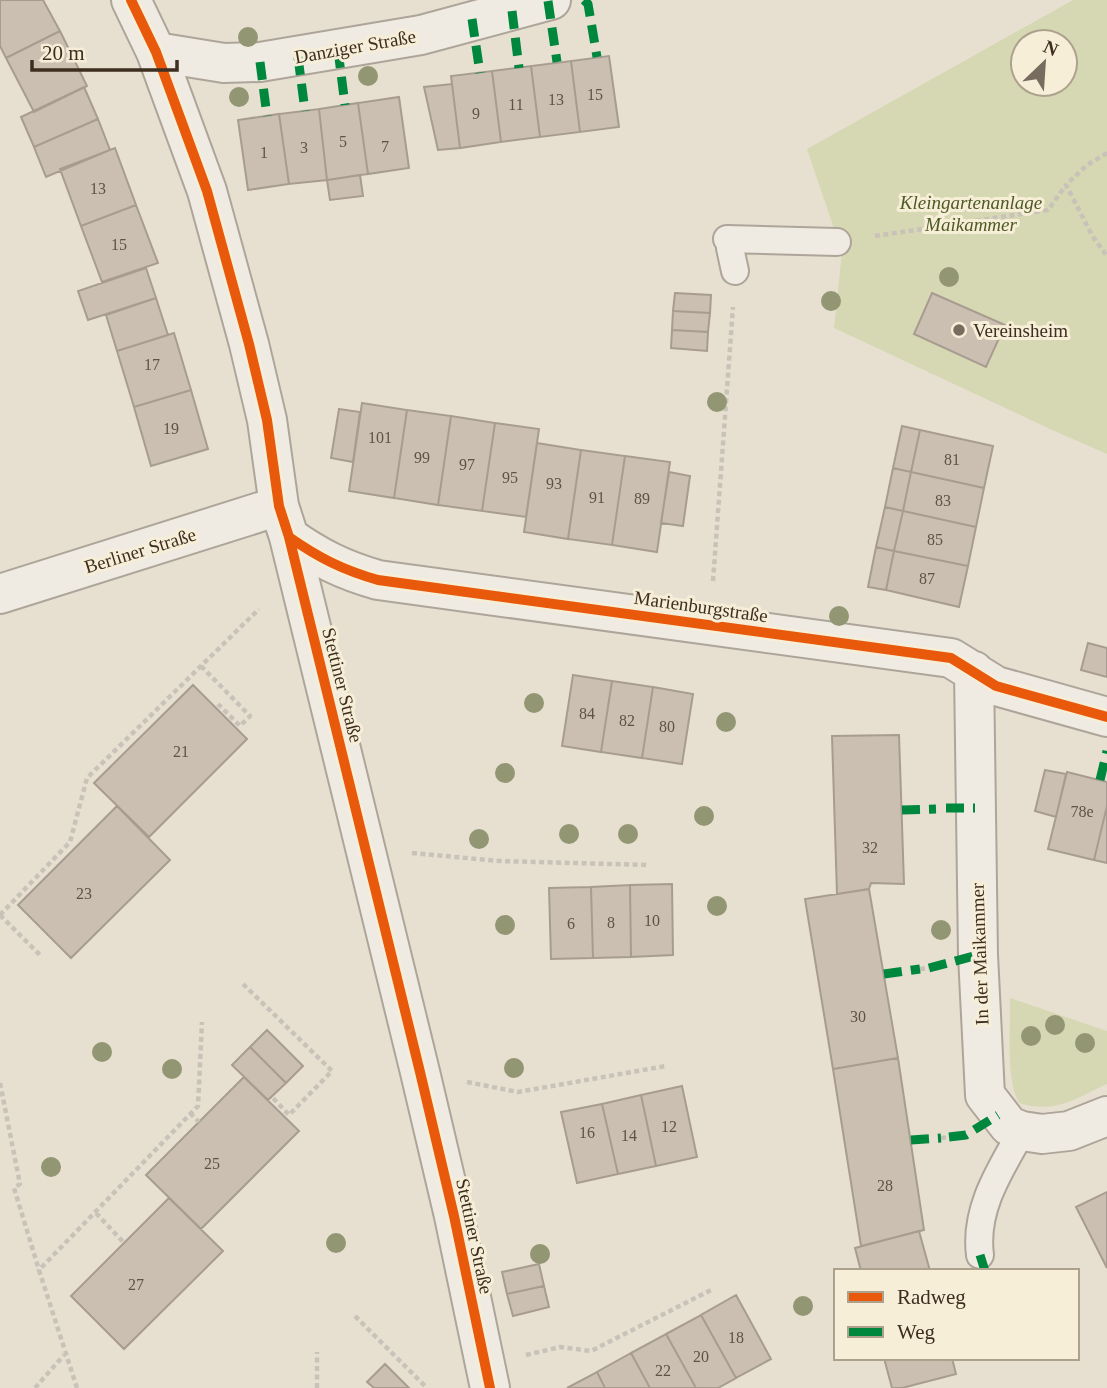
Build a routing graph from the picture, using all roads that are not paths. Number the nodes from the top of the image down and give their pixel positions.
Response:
1 (131, 0) edge
2 (551, 0) edge
3 (156, 52) junction
4 (837, 242) road end
5 (731, 253) road end
6 (289, 538) junction
7 (0, 594) edge
8 (974, 671) junction
9 (1107, 717) edge
10 (1107, 1116) edge
11 (1022, 1131) junction
12 (980, 1255) dead end
13 (487, 1376) edge

1 - 3 street, Stettiner Straße
2 - 3 street, Danziger Straße
3 - 6 street, Stettiner Straße
4 - 5 lane
6 - 7 street, Berliner Straße
6 - 8 street, Marienburgstraße
6 - 13 street, Stettiner Straße
8 - 9 street, Marienburgstraße
8 - 11 street, In der Maikammer
10 - 11 street
11 - 12 lane

